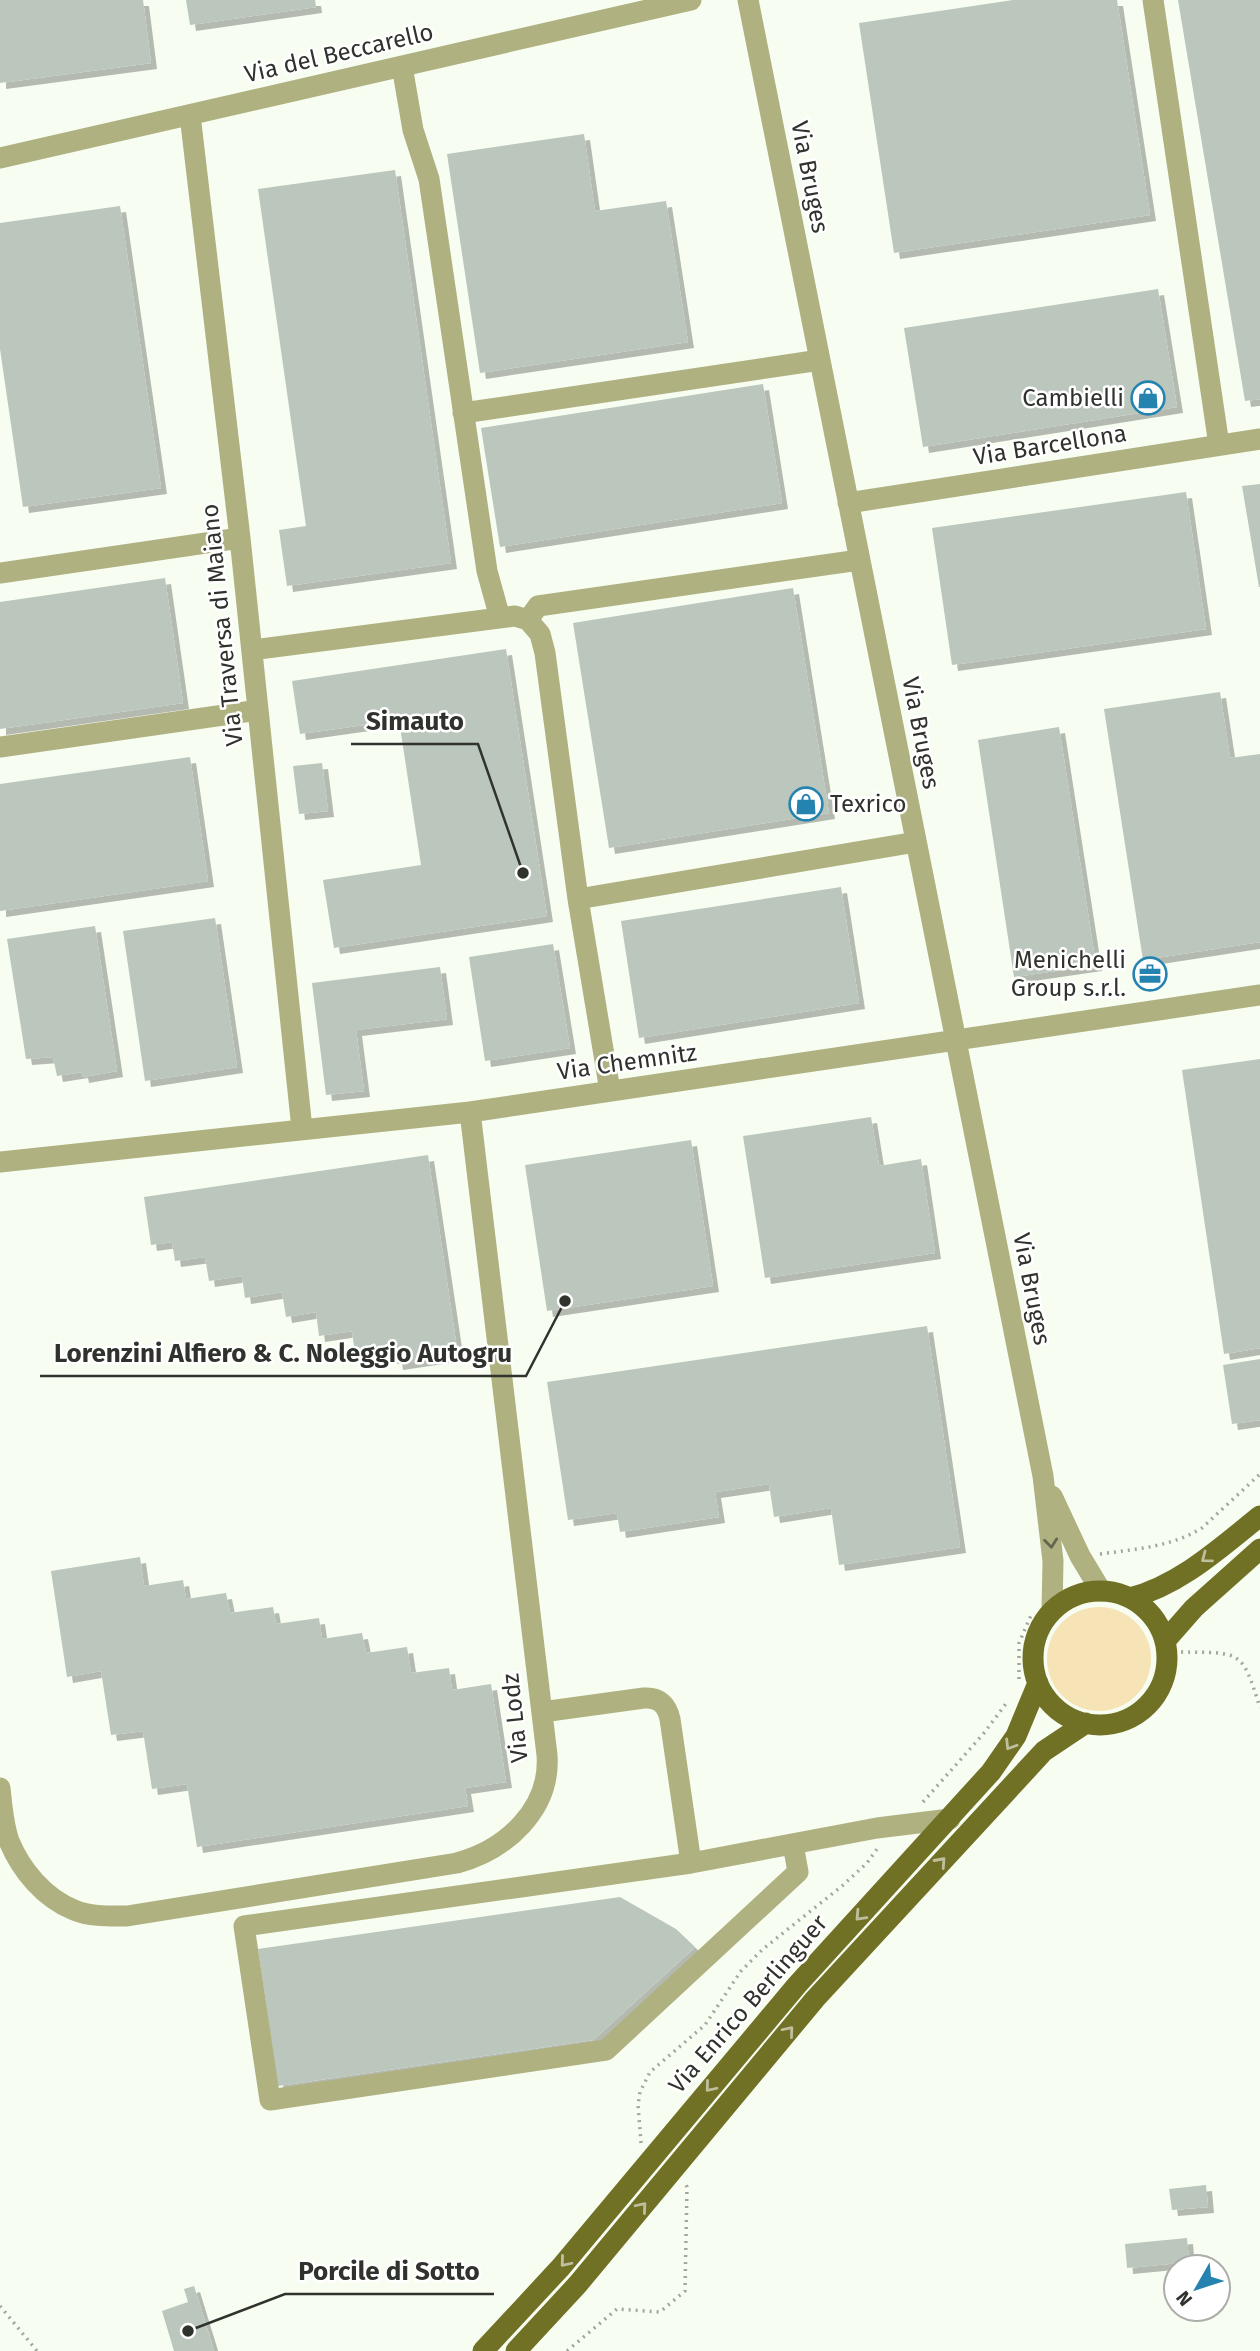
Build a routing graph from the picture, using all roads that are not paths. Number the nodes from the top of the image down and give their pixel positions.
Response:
1 (691, 0) edge
2 (748, 0) edge
3 (1153, 0) edge
4 (402, 66) junction
5 (190, 115) junction
6 (0, 158) edge
7 (820, 360) junction
8 (463, 413) junction
9 (1260, 439) edge
10 (1219, 445) junction
11 (848, 503) junction
12 (240, 538) junction
13 (859, 561) junction
14 (0, 573) edge
15 (500, 618) junction
16 (528, 620) junction
17 (252, 650) junction
18 (258, 710) junction
19 (0, 747) edge
20 (916, 842) junction
21 (578, 899) junction
22 (1260, 995) edge
23 (955, 1041) junction
24 (610, 1091) junction
25 (470, 1112) junction
26 (302, 1129) junction
27 (0, 1161) edge
28 (1043, 1476) junction
29 (1260, 1516) edge
30 (1260, 1549) edge
31 (1101, 1591) junction
32 (1130, 1598) junction
33 (1043, 1610) junction
34 (1166, 1646) junction
35 (1028, 1685) junction
36 (542, 1712) junction
37 (1086, 1723) junction
38 (0, 1788) edge
39 (950, 1819) junction
40 (793, 1844) junction
41 (691, 1863) junction
42 (483, 2351) edge
43 (516, 2351) edge

1 - 4 street, Via del Beccarello
2 - 7 street, Via Bruges
3 - 10 street
4 - 5 street, Via del Beccarello
4 - 8 street
5 - 6 street, Via del Beccarello
5 - 12 street, Via Traversa di Maiano
7 - 8 street
7 - 11 street, Via Bruges
8 - 15 street
9 - 10 street, Via Barcellona
10 - 11 street, Via Barcellona
11 - 13 street, Via Bruges
12 - 14 street
12 - 17 street, Via Traversa di Maiano
13 - 16 street
13 - 20 street, Via Bruges
15 - 16 street
15 - 17 street
16 - 21 street
17 - 18 street, Via Traversa di Maiano
18 - 19 street
18 - 26 street, Via Traversa di Maiano
20 - 21 street
20 - 23 street, Via Bruges
21 - 24 street
22 - 23 street, Via Chemnitz
23 - 24 street, Via Chemnitz
23 - 28 street, Via Bruges
24 - 25 street, Via Chemnitz
25 - 26 street, Via Chemnitz
25 - 36 street, Via Lodz
26 - 27 street, Via Chemnitz
28 - 31 street, Via Bruges
28 -> 33 street, Via Bruges
29 -> 32 main road
30 - 34 main road
31 - 32 main road
31 - 33 main road
32 - 34 main road
33 - 35 main road, Via Enrico Berlinguer
34 - 37 main road
35 - 37 main road
35 -> 39 main road, Via Enrico Berlinguer
36 - 38 street, Via Lodz
36 - 41 street
43 -> 37 main road, Via Enrico Berlinguer
39 - 40 street
39 -> 42 main road, Via Enrico Berlinguer
40 - 41 street
40 - 41 street

